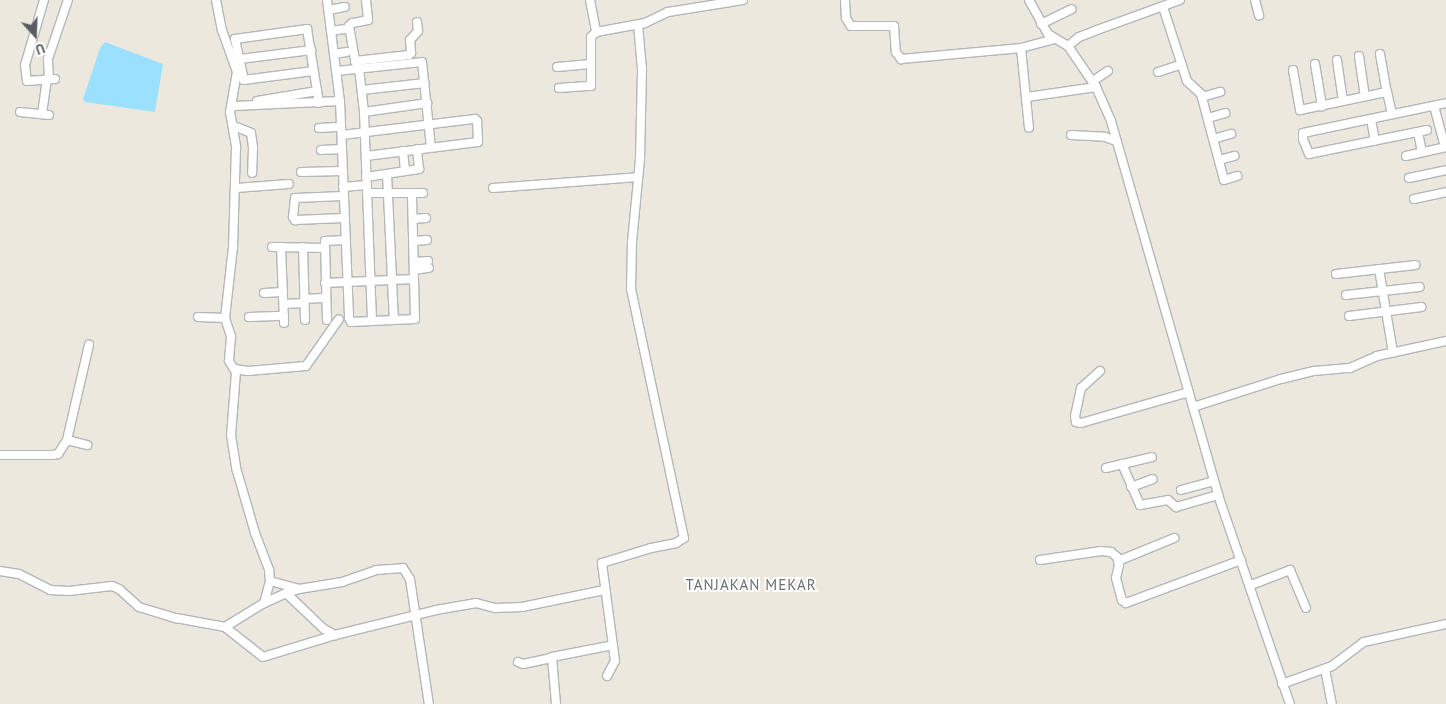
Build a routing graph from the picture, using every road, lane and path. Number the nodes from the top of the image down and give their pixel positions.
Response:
1 (44, 0) edge
2 (68, 0) edge
3 (216, 0) edge
4 (327, 0) edge
5 (366, 0) edge
6 (590, 0) edge
7 (743, 0) edge
8 (845, 0) edge
9 (1029, 0) edge
10 (1180, 0) edge
11 (1255, 0) edge
12 (692, 4) edge
13 (345, 7) dead end
14 (1163, 7) junction
15 (1072, 9) dead end
16 (328, 10) junction
17 (1259, 15) dead end
18 (417, 22) dead end
19 (1041, 24) junction
20 (638, 25) junction
21 (346, 29) dead end
22 (331, 31) junction
23 (596, 32) junction
24 (1054, 39) junction
25 (1068, 46) junction
26 (1020, 48) junction
27 (311, 50) junction
28 (347, 52) dead end
29 (334, 54) junction
30 (1380, 54) dead end
31 (1359, 56) dead end
32 (240, 59) junction
33 (1337, 60) dead end
34 (591, 64) junction
35 (1182, 64) junction
36 (1315, 64) dead end
37 (557, 67) dead end
38 (359, 68) junction
39 (1293, 70) dead end
40 (314, 71) junction
41 (337, 71) junction
42 (1108, 71) dead end
43 (1158, 72) dead end
44 (50, 79) junction
45 (425, 83) junction
46 (1095, 84) junction
47 (559, 88) dead end
48 (362, 90) junction
49 (316, 91) junction
50 (1220, 92) dead end
51 (1387, 92) junction
52 (1027, 97) junction
53 (1365, 97) junction
54 (1202, 98) junction
55 (340, 101) junction
56 (1344, 101) junction
57 (318, 103) junction
58 (1446, 103) edge
59 (427, 104) junction
60 (235, 106) dead end
61 (247, 106) junction
62 (1322, 106) junction
63 (1434, 106) junction
64 (20, 112) dead end
65 (364, 112) junction
66 (1225, 112) dead end
67 (1392, 114) junction
68 (1208, 118) junction
69 (1371, 119) junction
70 (234, 126) junction
71 (430, 126) junction
72 (342, 127) junction
73 (319, 128) dead end
74 (1029, 128) dead end
75 (1427, 130) dead end
76 (1418, 132) junction
77 (366, 133) junction
78 (1231, 134) dead end
79 (342, 135) junction
80 (1071, 135) dead end
81 (1213, 139) junction
82 (1116, 141) junction
83 (1375, 141) junction
84 (431, 147) junction
85 (1445, 147) edge
86 (342, 149) junction
87 (417, 149) junction
88 (322, 150) dead end
89 (403, 151) junction
90 (1422, 152) junction
91 (366, 156) junction
92 (1234, 156) dead end
93 (1406, 156) dead end
94 (1219, 160) junction
95 (1446, 170) edge
96 (342, 171) junction
97 (406, 171) junction
98 (252, 172) dead end
99 (301, 172) dead end
100 (387, 174) junction
101 (1237, 176) dead end
102 (638, 178) junction
103 (1409, 178) dead end
104 (289, 184) dead end
105 (367, 185) junction
106 (342, 187) junction
107 (236, 188) junction
108 (493, 188) dead end
109 (1446, 192) edge
110 (389, 193) junction
111 (412, 193) junction
112 (423, 193) dead end
113 (343, 196) junction
114 (1414, 199) dead end
115 (344, 218) junction
116 (426, 218) dead end
117 (413, 219) junction
118 (345, 240) junction
119 (427, 240) dead end
120 (413, 241) junction
121 (272, 246) dead end
122 (281, 247) junction
123 (303, 247) junction
124 (325, 248) junction
125 (429, 264) dead end
126 (1415, 265) dead end
127 (414, 266) junction
128 (1379, 269) junction
129 (1336, 274) dead end
130 (414, 279) junction
131 (393, 280) junction
132 (370, 281) junction
133 (347, 282) junction
134 (325, 283) junction
135 (1420, 287) dead end
136 (1383, 290) junction
137 (264, 292) dead end
138 (283, 292) junction
139 (1346, 295) dead end
140 (326, 298) junction
141 (304, 301) junction
142 (284, 304) junction
143 (1421, 307) dead end
144 (1386, 312) junction
145 (1348, 316) dead end
146 (198, 317) dead end
147 (249, 317) dead end
148 (225, 318) junction
149 (305, 320) dead end
150 (327, 320) dead end
151 (340, 320) dead end
152 (394, 320) junction
153 (372, 321) junction
154 (1446, 341) edge
155 (90, 345) dead end
156 (1393, 353) junction
157 (235, 369) junction
158 (1100, 371) dead end
159 (1189, 392) junction
160 (1194, 407) junction
161 (66, 440) junction
162 (87, 445) dead end
163 (0, 455) edge
164 (1152, 457) dead end
165 (1122, 464) junction
166 (1106, 468) dead end
167 (1153, 479) dead end
168 (1214, 481) junction
169 (1131, 486) junction
170 (1181, 490) dead end
171 (1218, 495) junction
172 (1174, 538) dead end
173 (1040, 560) dead end
174 (1241, 560) junction
175 (1118, 561) junction
176 (0, 571) edge
177 (270, 581) junction
178 (1251, 585) junction
179 (299, 589) junction
180 (604, 590) junction
181 (286, 593) junction
182 (264, 603) junction
183 (1306, 608) dead end
184 (415, 616) junction
185 (1446, 624) edge
186 (225, 627) junction
187 (335, 635) junction
188 (614, 645) junction
189 (551, 658) junction
190 (518, 662) dead end
191 (1325, 669) junction
192 (607, 676) dead end
193 (1282, 684) junction
194 (429, 704) edge
195 (556, 704) edge
196 (1290, 704) edge
197 (1332, 704) edge

1 - 44 street
2 - 44 street
3 - 70 street
4 - 16 street
5 - 18 street
6 - 23 street
7 - 12 street
8 - 26 street
9 - 19 street
10 - 14 street
11 - 17 street
12 - 20 street
13 - 16 street
14 - 25 street
14 - 35 street
15 - 19 street
16 - 22 street
19 - 24 street
20 - 23 street
20 - 102 street
21 - 22 street
22 - 29 street
23 - 34 street
24 - 25 street
24 - 26 street
25 - 46 street
26 - 52 street
27 - 32 street
27 - 32 street
27 - 40 street
28 - 29 street
29 - 41 street
30 - 51 street
31 - 53 street
32 - 40 street
33 - 56 street
34 - 37 street
34 - 47 street
35 - 43 street
35 - 54 street
36 - 62 street
38 - 41 street
38 - 45 street
38 - 48 street
39 - 62 street
40 - 49 street
41 - 55 street
42 - 46 street
44 - 64 street
45 - 48 street
45 - 59 street
46 - 52 street
46 - 82 street
48 - 65 street
49 - 57 street
49 - 61 street
50 - 54 street
51 - 53 street
51 - 67 street
52 - 74 street
53 - 56 street
54 - 68 street
55 - 57 street
55 - 72 street
56 - 62 street
57 - 61 street
58 - 63 street
59 - 65 street
59 - 71 street
60 - 61 street
63 - 67 street
63 - 85 street
65 - 77 street
66 - 68 street
67 - 69 street
68 - 81 street
69 - 83 street
69 - 83 street
70 - 98 street
70 - 107 street
71 - 77 street
71 - 84 street
71 - 84 street
72 - 73 street
72 - 79 street
75 - 76 street
76 - 83 street
76 - 90 street
77 - 79 street
77 - 91 street
78 - 81 street
79 - 86 street
80 - 82 street
81 - 94 street
82 - 159 street
84 - 87 street
85 - 90 street
86 - 88 street
86 - 96 street
87 - 89 street
87 - 97 street
89 - 91 street
89 - 97 street
90 - 93 street
91 - 105 street
92 - 94 street
94 - 101 street
95 - 103 street
96 - 99 street
96 - 106 street
97 - 100 street
100 - 105 street
100 - 110 street
102 - 108 street
102 - 180 street
104 - 107 street
105 - 106 street
105 - 110 street
105 - 132 street
106 - 113 street
107 - 148 street
109 - 114 street
110 - 111 street
110 - 131 street
111 - 112 street
111 - 117 street
113 - 115 street
113 - 115 street
115 - 118 street
116 - 117 street
117 - 120 street
118 - 124 street
118 - 133 street
119 - 120 street
120 - 127 street
121 - 122 street
122 - 123 street
122 - 138 street
123 - 124 street
123 - 141 street
124 - 134 street
125 - 127 street
126 - 128 street
127 - 130 street
128 - 129 street
128 - 136 street
130 - 131 street
130 - 152 street
131 - 132 street
131 - 152 street
132 - 133 street
132 - 153 street
133 - 134 street
133 - 153 street
134 - 140 street
135 - 136 street
136 - 139 street
136 - 144 street
137 - 138 street
138 - 142 street
140 - 141 street
140 - 150 street
141 - 142 street
141 - 149 street
142 - 147 street
143 - 144 street
144 - 145 street
144 - 156 street
146 - 148 street
148 - 157 street
151 - 157 street
152 - 153 street
154 - 156 street
155 - 161 street
156 - 160 street
157 - 177 street
158 - 159 street
159 - 160 street
160 - 168 street
161 - 162 street
161 - 163 street
164 - 165 street
165 - 166 street
165 - 169 street
167 - 169 street
168 - 170 street
168 - 171 street
169 - 171 street
171 - 174 street
172 - 175 street
173 - 175 street
174 - 175 street
174 - 178 street
176 - 186 street
177 - 179 street
177 - 182 street
178 - 183 street
178 - 193 street
179 - 181 street
179 - 184 street
180 - 184 street
180 - 188 street
181 - 182 street
181 - 187 street
182 - 186 street
184 - 187 street
184 - 194 street
185 - 191 street
186 - 187 street
188 - 189 street
188 - 192 street
189 - 190 street
189 - 195 street
191 - 193 street
191 - 197 street
193 - 196 street

